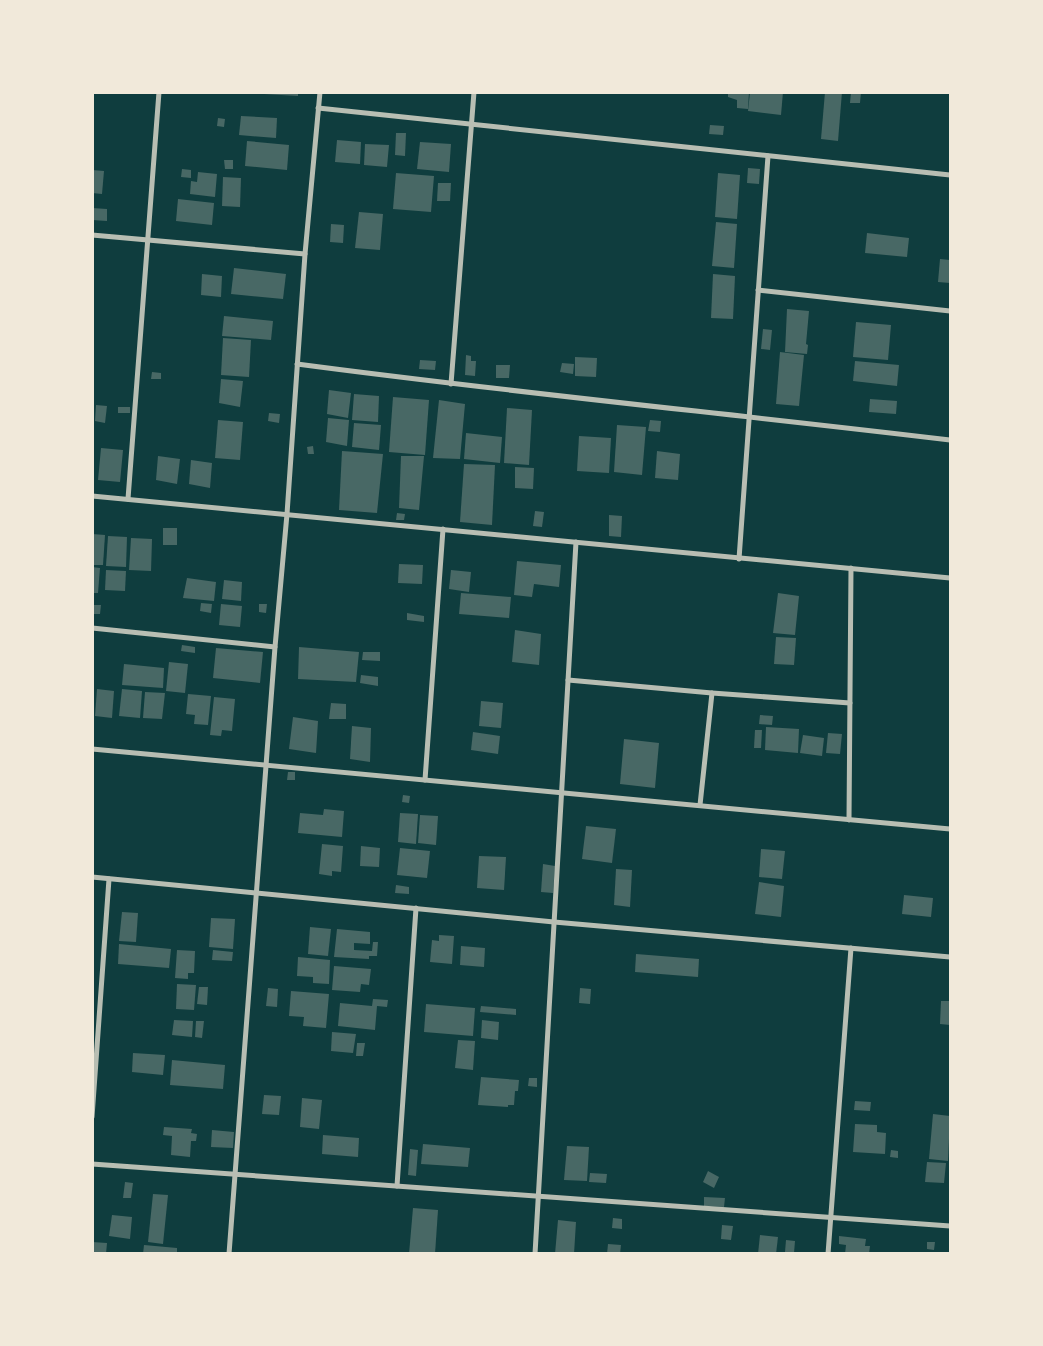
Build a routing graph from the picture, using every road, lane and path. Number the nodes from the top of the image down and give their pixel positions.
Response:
1 (160, 92) edge
2 (320, 92) edge
3 (474, 92) edge
4 (318, 108) junction
5 (472, 124) junction
6 (768, 156) junction
7 (950, 175) edge
8 (92, 235) edge
9 (148, 240) junction
10 (305, 254) junction
11 (758, 290) junction
12 (950, 310) edge
13 (297, 364) junction
14 (451, 384) junction
15 (749, 416) junction
16 (950, 440) edge
17 (92, 496) edge
18 (128, 499) junction
19 (287, 514) junction
20 (443, 530) junction
21 (576, 542) junction
22 (739, 559) junction
23 (851, 568) junction
24 (950, 578) edge
25 (92, 628) edge
26 (275, 647) junction
27 (568, 680) junction
28 (712, 693) junction
29 (850, 703) junction
30 (92, 748) edge
31 (266, 765) junction
32 (425, 780) junction
33 (561, 793) junction
34 (700, 806) junction
35 (849, 820) junction
36 (950, 829) edge
37 (92, 877) edge
38 (109, 879) junction
39 (257, 893) junction
40 (416, 908) junction
41 (554, 922) junction
42 (850, 948) junction
43 (950, 957) edge
44 (92, 1117) edge
45 (92, 1164) edge
46 (236, 1174) junction
47 (397, 1186) junction
48 (538, 1196) junction
49 (831, 1218) junction
50 (950, 1226) edge
51 (230, 1254) edge
52 (535, 1254) edge
53 (828, 1254) edge

1 - 9 street
2 - 4 street
3 - 5 street
4 - 5 street
4 - 10 street
5 - 6 street
5 - 14 street
6 - 7 street
6 - 11 street
8 - 9 street
9 - 10 street
9 - 18 street
10 - 13 street
11 - 12 street
11 - 15 street
13 - 14 street
13 - 19 street
14 - 15 street
15 - 16 street
15 - 22 street
17 - 18 street
18 - 19 street
19 - 20 street
19 - 26 street
20 - 21 street
20 - 32 street
21 - 22 street
21 - 27 street
22 - 23 street
23 - 24 street
23 - 29 street
25 - 26 street
26 - 31 street
27 - 28 street
27 - 33 street
28 - 29 street
28 - 34 street
29 - 35 street
30 - 31 street
31 - 32 street
31 - 39 street
32 - 33 street
33 - 34 street
33 - 41 street
34 - 35 street
35 - 36 street
37 - 38 street
38 - 39 street
38 - 44 street
39 - 40 street
39 - 46 street
40 - 41 street
40 - 47 street
41 - 42 street
41 - 48 street
42 - 43 street
42 - 49 street
45 - 46 street
46 - 47 street
46 - 51 street
47 - 48 street
48 - 49 street
48 - 52 street
49 - 50 street
49 - 53 street

